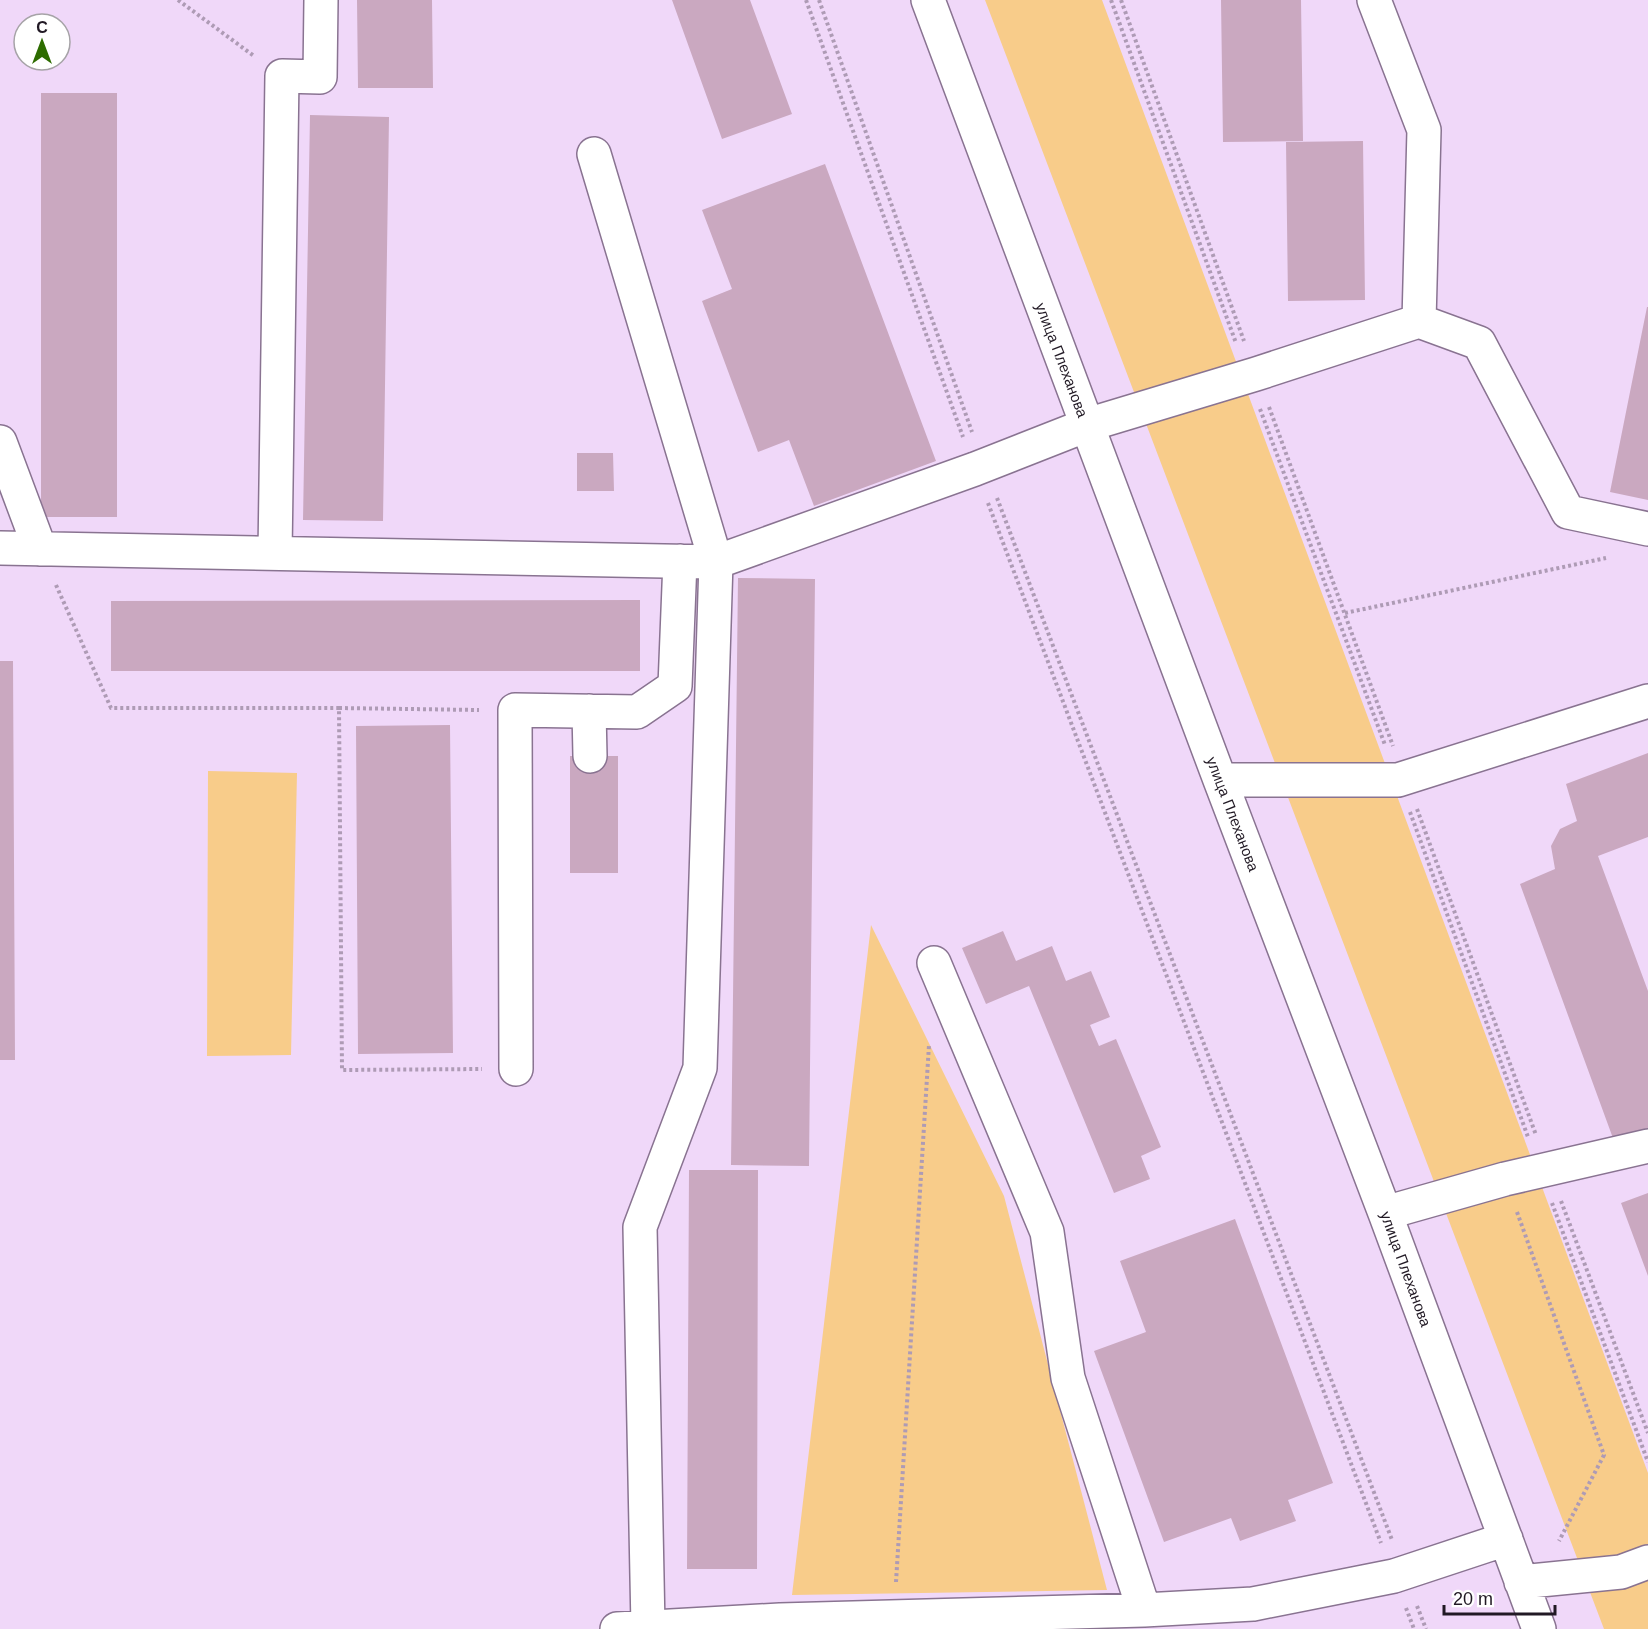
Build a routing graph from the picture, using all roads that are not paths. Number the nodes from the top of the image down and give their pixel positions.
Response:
1 (321, 0) edge
2 (928, 0) edge
3 (1374, 0) edge
4 (594, 154) dead end
5 (1419, 321) junction
6 (1087, 425) junction
7 (0, 442) edge
8 (1648, 529) edge
9 (0, 548) edge
10 (40, 549) junction
11 (275, 553) junction
12 (680, 561) junction
13 (716, 562) junction
14 (1648, 701) edge
15 (589, 711) junction
16 (590, 756) dead end
17 (1220, 780) junction
18 (934, 963) dead end
19 (516, 1069) road end
20 (1648, 1146) edge
21 (1385, 1213) junction
22 (1506, 1539) junction
23 (1648, 1562) edge
24 (1521, 1582) junction
25 (1144, 1610) junction
26 (1253, 1616) edge
27 (633, 1628) edge
28 (1539, 1629) edge

1 - 11 street
2 - 6 street, улица Плеханова
3 - 5 street
4 - 13 street
5 - 6 street
5 - 8 street
6 - 13 street
6 - 17 street, улица Плеханова
7 - 10 street
9 - 10 street
10 - 11 street
11 - 12 street
12 - 13 street
12 - 15 street
13 - 27 street
14 - 17 street
15 - 16 street
15 - 19 street
17 - 21 street, улица Плеханова
18 - 25 street
20 - 21 street
21 - 22 street, улица Плеханова
22 - 24 street, улица Плеханова
22 - 26 street
23 - 24 street
24 - 28 street, улица Плеханова
25 - 26 street
25 - 27 street

